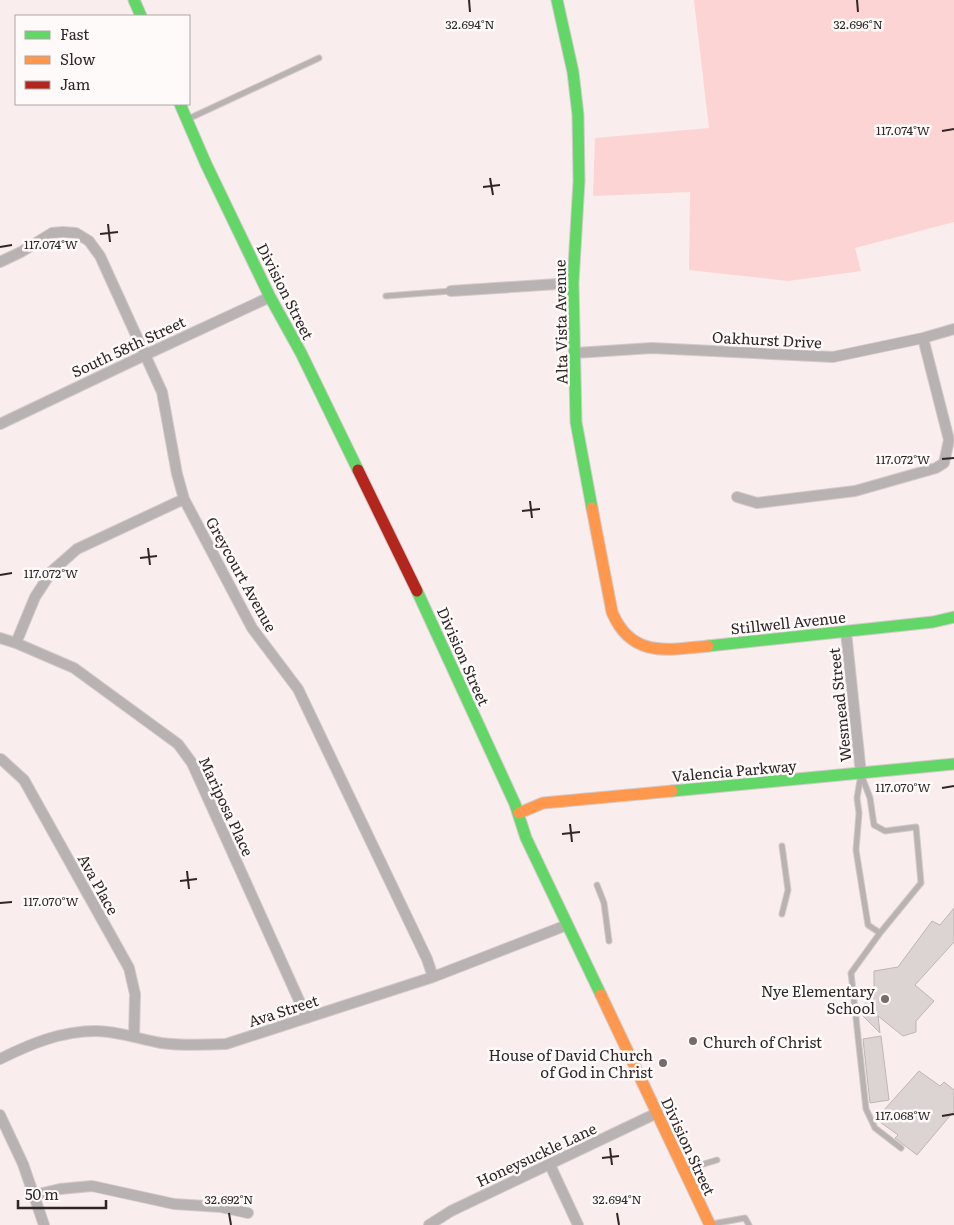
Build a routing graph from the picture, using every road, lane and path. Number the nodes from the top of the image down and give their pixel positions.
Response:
1 (134, 0) edge
2 (557, 0) edge
3 (141, 15) edge
4 (319, 58) dead end
5 (180, 105) edge
6 (186, 120) junction
7 (0, 262) edge
8 (573, 283) junction
9 (451, 292) joint
10 (386, 296) dead end
11 (270, 297) junction
12 (954, 329) edge
13 (923, 338) junction
14 (575, 353) junction
15 (145, 355) junction
16 (0, 424) edge
17 (736, 497) dead end
18 (184, 499) junction
19 (954, 617) edge
20 (846, 632) junction
21 (0, 638) edge
22 (628, 638) joint
23 (16, 643) junction
24 (1, 759) dead end
25 (954, 764) edge
26 (861, 774) junction
27 (519, 813) junction
28 (782, 846) dead end
29 (597, 885) dead end
30 (782, 914) dead end
31 (567, 925) junction
32 (880, 933) junction
33 (609, 941) dead end
34 (434, 977) junction
35 (307, 1018) junction
36 (134, 1037) junction
37 (0, 1059) edge
38 (656, 1113) junction
39 (0, 1115) edge
40 (901, 1148) dead end
41 (717, 1160) dead end
42 (550, 1165) junction
43 (684, 1170) junction
44 (34, 1195) junction
45 (248, 1213) dead end
46 (44, 1225) edge
47 (429, 1225) edge
48 (578, 1225) edge
49 (709, 1225) edge
50 (749, 1225) edge

1 - 3 main road
2 - 8 main road, Alta Vista Avenue
4 - 6 lane
5 - 6 main road, Division Street
6 - 11 main road, Division Street
7 - 15 street, Greycourt Avenue
8 - 9 street
8 - 14 main road, Alta Vista Avenue
9 - 10 lane
11 - 15 street, South 58th Street
11 - 27 main road, Division Street
12 - 13 street, Oakhurst Drive
13 - 14 street, Oakhurst Drive
13 - 17 street
14 - 22 main road, Alta Vista Avenue
15 - 16 street, South 58th Street
15 - 18 street, Greycourt Avenue
18 - 23 street
18 - 34 street, Greycourt Avenue
19 - 20 main road, Stillwell Avenue
20 - 22 main road, Stillwell Avenue
20 - 26 street, Wesmead Street
21 - 23 street, Mariposa Place
23 - 35 street, Mariposa Place
24 - 36 street, Ava Place
25 - 26 main road, Valencia Parkway
26 - 27 main road, Valencia Parkway
26 - 32 lane
26 - 32 lane
27 - 31 main road, Division Street
28 - 30 lane
29 - 33 lane
31 - 34 street, Ava Street
31 - 38 main road, Division Street
32 - 40 lane
34 - 35 street, Ava Street
35 - 36 street, Ava Street
36 - 37 street, Ava Street
38 - 42 street, Honeysuckle Lane
38 - 43 main road, Division Street
39 - 44 street
41 - 43 lane
42 - 47 street, Honeysuckle Lane
42 - 48 street
43 - 49 main road, Division Street
44 - 45 street
44 - 46 street
49 - 50 lane

